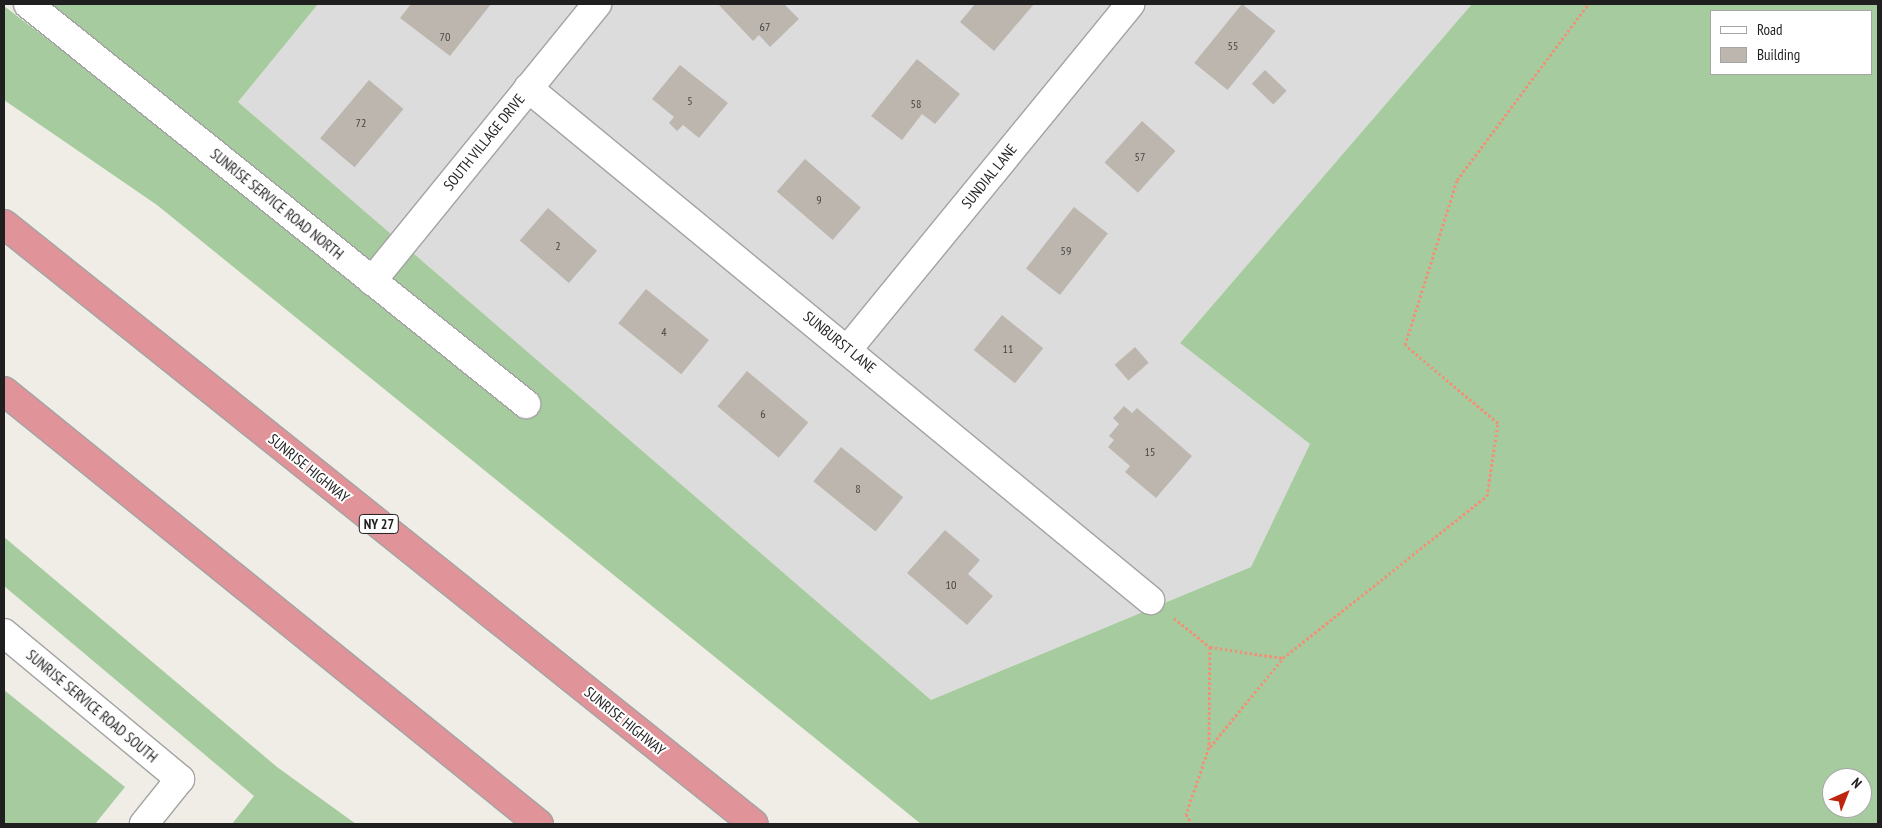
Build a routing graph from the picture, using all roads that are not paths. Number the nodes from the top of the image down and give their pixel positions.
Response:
1 (28, 4) edge
2 (597, 4) edge
3 (1130, 4) edge
4 (528, 88) junction
5 (4, 224) edge
6 (372, 281) junction
7 (848, 349) junction
8 (4, 390) edge
9 (526, 404) dead end
10 (1150, 600) road end
11 (4, 633) edge
12 (144, 824) edge
13 (540, 824) edge
14 (754, 824) edge

1 - 6 street, SUNRISE SERVICE ROAD NORTH
2 - 4 street, SOUTH VILLAGE DRIVE
3 - 7 street, SUNDIAL LANE
4 - 6 street, SOUTH VILLAGE DRIVE
4 - 7 street, SUNBURST LANE
5 - 14 highway, SUNRISE HIGHWAY / NY 27
6 - 9 street, SUNRISE SERVICE ROAD NORTH
7 - 10 street, SUNBURST LANE
8 - 13 highway
11 - 12 street, SUNRISE SERVICE ROAD SOUTH

